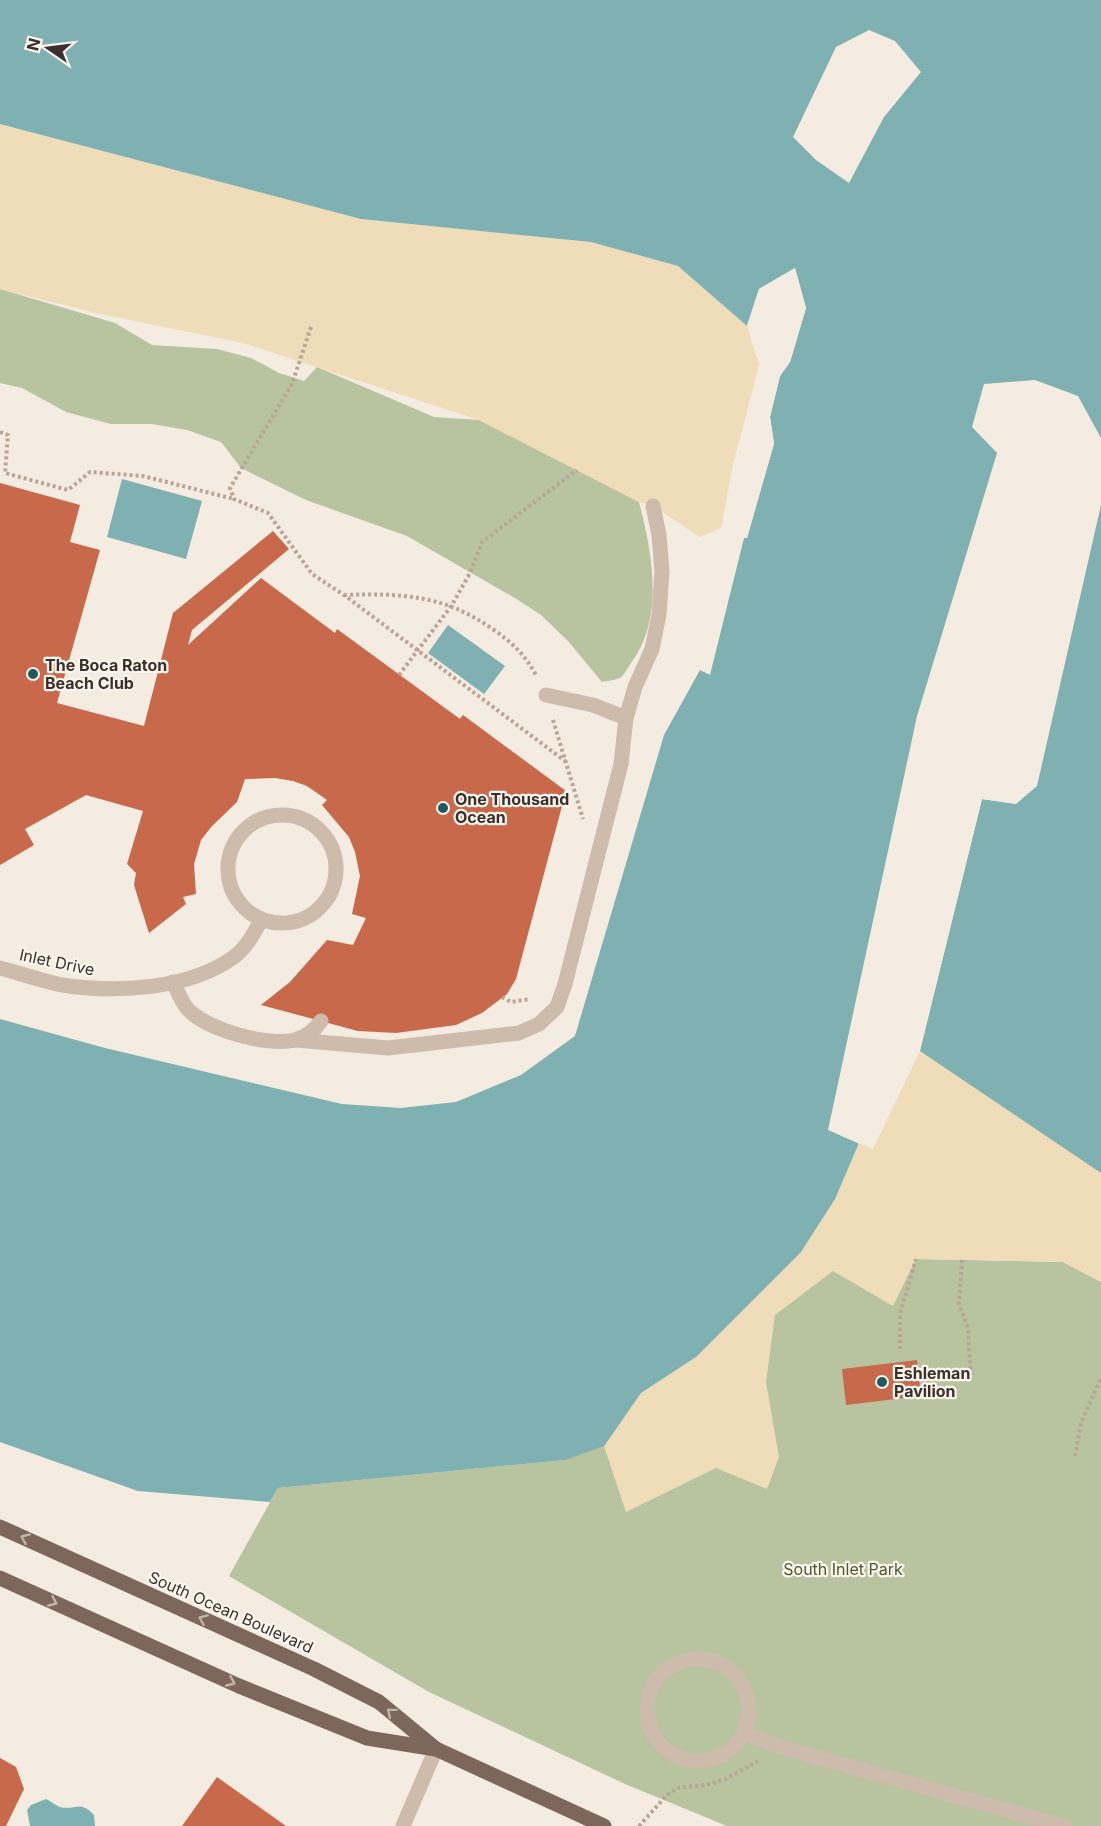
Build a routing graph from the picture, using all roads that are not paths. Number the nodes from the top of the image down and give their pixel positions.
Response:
1 (653, 506) dead end
2 (546, 695) road end
3 (626, 718) junction
4 (261, 920) junction
5 (0, 968) edge
6 (173, 982) junction
7 (321, 1021) dead end
8 (296, 1040) junction
9 (0, 1527) edge
10 (0, 1578) edge
11 (744, 1732) junction
12 (436, 1749) junction
13 (403, 1826) edge
14 (604, 1826) edge
15 (1063, 1826) edge

1 - 3 street
2 - 3 street
3 - 8 street
4 - 4 street
4 - 6 street, Inlet Drive
5 - 6 street, Inlet Drive
6 - 8 street
7 - 8 street
12 -> 9 main road, South Ocean Boulevard
10 -> 12 main road, South Ocean Boulevard
11 - 11 street
11 - 15 street
12 - 13 street
12 - 14 main road, South Ocean Boulevard

